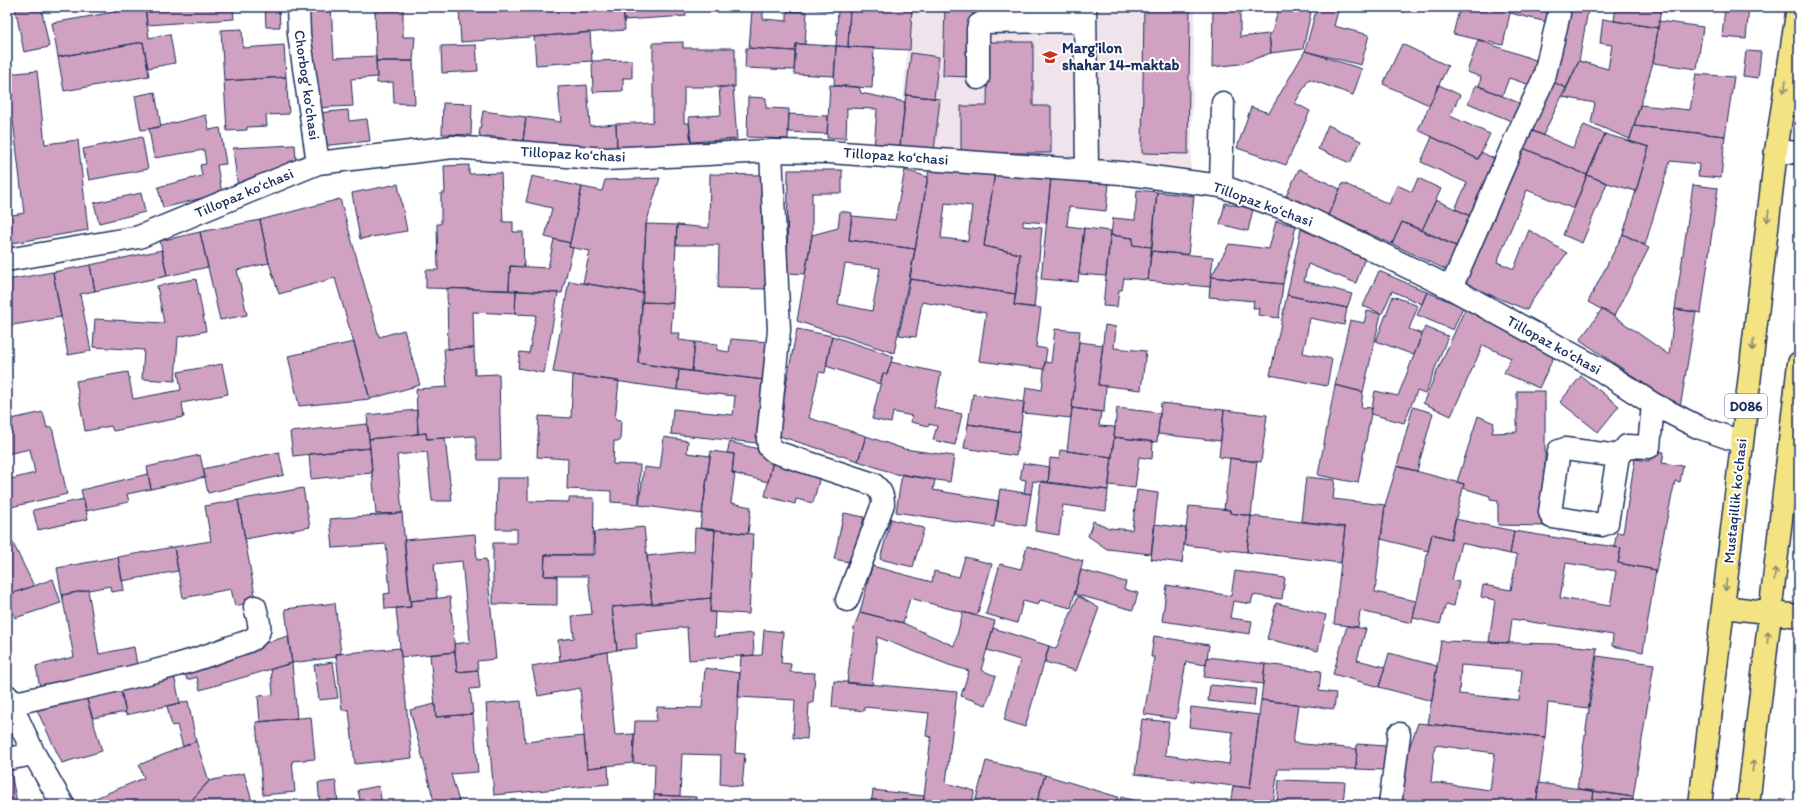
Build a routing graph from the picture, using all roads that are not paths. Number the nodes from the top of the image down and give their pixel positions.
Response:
1 (298, 7) edge
2 (1798, 7) edge
3 (1085, 14) edge
4 (1559, 14) dead end
5 (978, 78) dead end
6 (1223, 103) dead end
7 (771, 151) junction
8 (1776, 151) junction
9 (1799, 153) edge
10 (318, 163) junction
11 (1087, 169) junction
12 (1221, 186) junction
13 (7, 260) edge
14 (1451, 288) junction
15 (1799, 363) edge
16 (1653, 404) junction
17 (1742, 442) junction
18 (1618, 456) dead end
19 (847, 600) dead end
20 (255, 607) dead end
21 (1724, 607) junction
22 (1771, 613) junction
23 (1799, 616) edge
24 (9, 700) edge
25 (1399, 734) dead end
26 (34, 754) junction
27 (7, 760) edge
28 (63, 805) edge
29 (1390, 805) edge
30 (1700, 805) edge
31 (1748, 805) edge

1 - 10 street, Chorbogʻ koʻchasi
2 -> 8 main road, Mustaqillik koʻchasi / D086
3 - 5 street
3 - 11 street
4 - 14 street
6 - 12 street
7 - 10 street, Tillopaz koʻchasi
7 - 11 street, Tillopaz koʻchasi
7 - 19 street
8 - 9 street
8 -> 17 main road, Mustaqillik koʻchasi / D086
10 - 13 street, Tillopaz koʻchasi
11 - 12 street, Tillopaz koʻchasi
12 - 14 street, Tillopaz koʻchasi
14 - 16 street, Tillopaz koʻchasi
22 -> 15 main road
16 - 17 street, Tillopaz koʻchasi
16 - 18 street
17 -> 21 main road, Mustaqillik koʻchasi / D086
20 - 24 street
21 - 22 main road
21 - 30 main road, Mustaqillik koʻchasi / D086
22 - 23 main road
31 -> 22 main road
24 - 26 street
25 - 29 street
26 - 27 street
26 - 28 street

